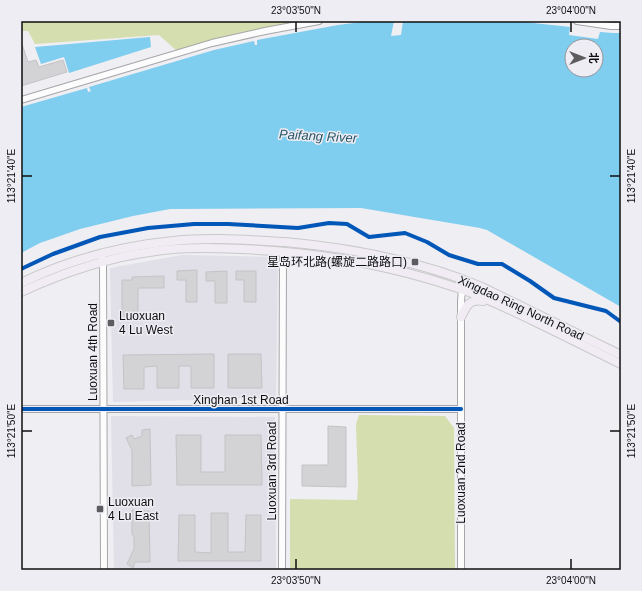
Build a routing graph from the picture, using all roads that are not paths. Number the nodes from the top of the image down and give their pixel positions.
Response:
1 (319, 21) edge
2 (577, 21) edge
3 (621, 26) edge
4 (21, 100) edge
5 (283, 251) junction
6 (102, 258) junction
7 (466, 280) junction
8 (21, 283) edge
9 (462, 290) junction
10 (21, 292) edge
11 (491, 302) junction
12 (461, 317) junction
13 (621, 355) edge
14 (621, 364) edge
15 (21, 409) edge
16 (103, 409) junction
17 (461, 409) junction
18 (282, 410) junction
19 (104, 570) edge
20 (282, 570) edge
21 (461, 570) edge

1 - 4 street
2 - 3 street
5 - 6 main road, Xingdao Ring North Road
5 - 9 main road, Xingdao Ring North Road
5 - 18 street, Luoxuan 3rd Road
6 - 7 main road, Xingdao Ring North Road
6 - 8 main road, Xingdao Ring North Road
6 - 10 main road, Xingdao Ring North Road
6 - 16 street, Luoxuan 4th Road
7 - 9 street, Luoxuan 2nd Road
7 - 13 main road, Xingdao Ring North Road
9 - 11 main road, Xingdao Ring North Road
9 - 12 street, Luoxuan 2nd Road
11 - 12 main road
11 - 14 main road, Xingdao Ring North Road
12 - 17 street, Luoxuan 2nd Road
15 - 16 street, Xinghan 1st Road
16 - 18 street, Xinghan 1st Road
16 - 19 street, Luoxuan 4th Road
17 - 18 street, Xinghan 1st Road
17 - 21 street, Luoxuan 2nd Road
18 - 20 street, Luoxuan 3rd Road

